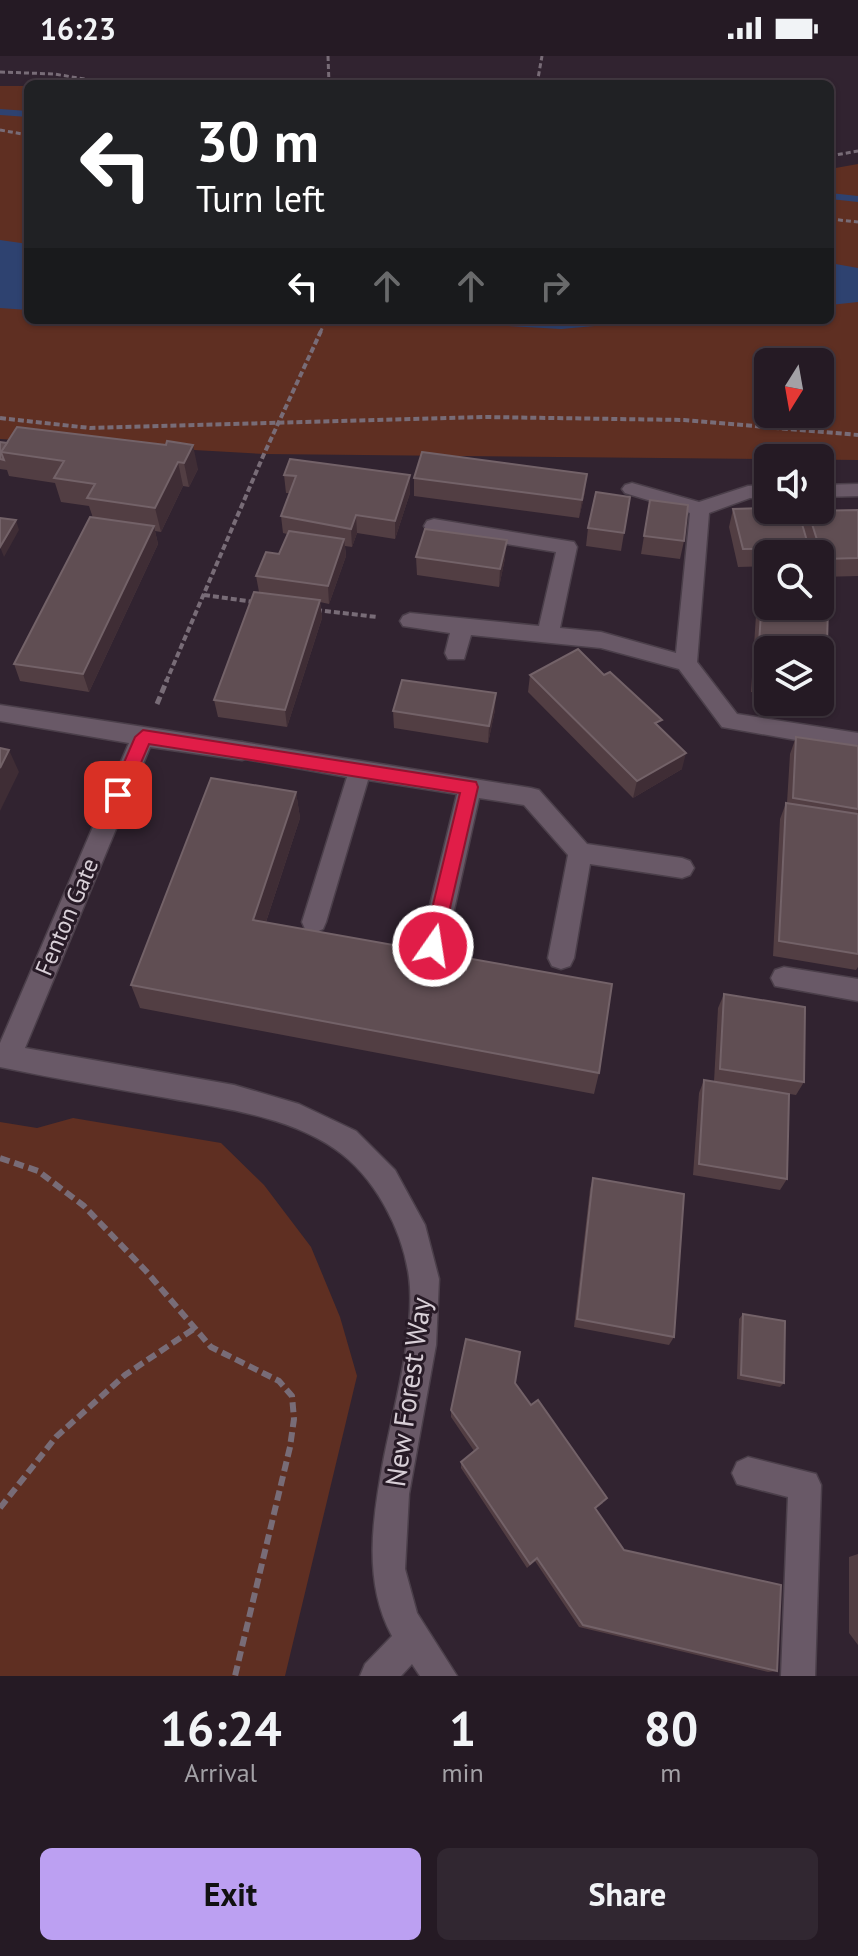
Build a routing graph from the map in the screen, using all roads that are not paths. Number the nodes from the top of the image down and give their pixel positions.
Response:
1 (632, 489) dead end
2 (858, 490) edge
3 (834, 491) edge
4 (754, 492) edge
5 (700, 509) junction
6 (434, 526) dead end
7 (410, 621) road end
8 (462, 627) junction
9 (548, 635) junction
10 (456, 653) dead end
11 (686, 663) junction
12 (0, 713) edge
13 (143, 737) junction
14 (858, 742) edge
15 (360, 770) junction
16 (470, 787) junction
17 (580, 853) junction
18 (682, 868) dead end
19 (314, 922) dead end
20 (433, 946) dead end
21 (561, 958) dead end
22 (784, 978) dead end
23 (858, 990) edge
24 (4, 1056) edge
25 (748, 1473) dead end
26 (413, 1638) junction
27 (377, 1676) edge
28 (440, 1676) edge
29 (798, 1676) edge

1 - 5 street
2 - 3 street
4 - 5 street
5 - 11 street
6 - 9 street
7 - 8 street
8 - 9 street
8 - 10 street
9 - 11 street
11 - 14 street
12 - 13 street
13 - 15 street
13 - 24 street, Fenton Gate
15 - 16 street
15 - 19 street
16 - 17 street
16 - 20 street
17 - 18 street
17 - 21 street
22 - 23 street
24 - 26 street, New Forest Way
25 - 29 street
26 - 27 street
26 - 28 street, New Forest Way

